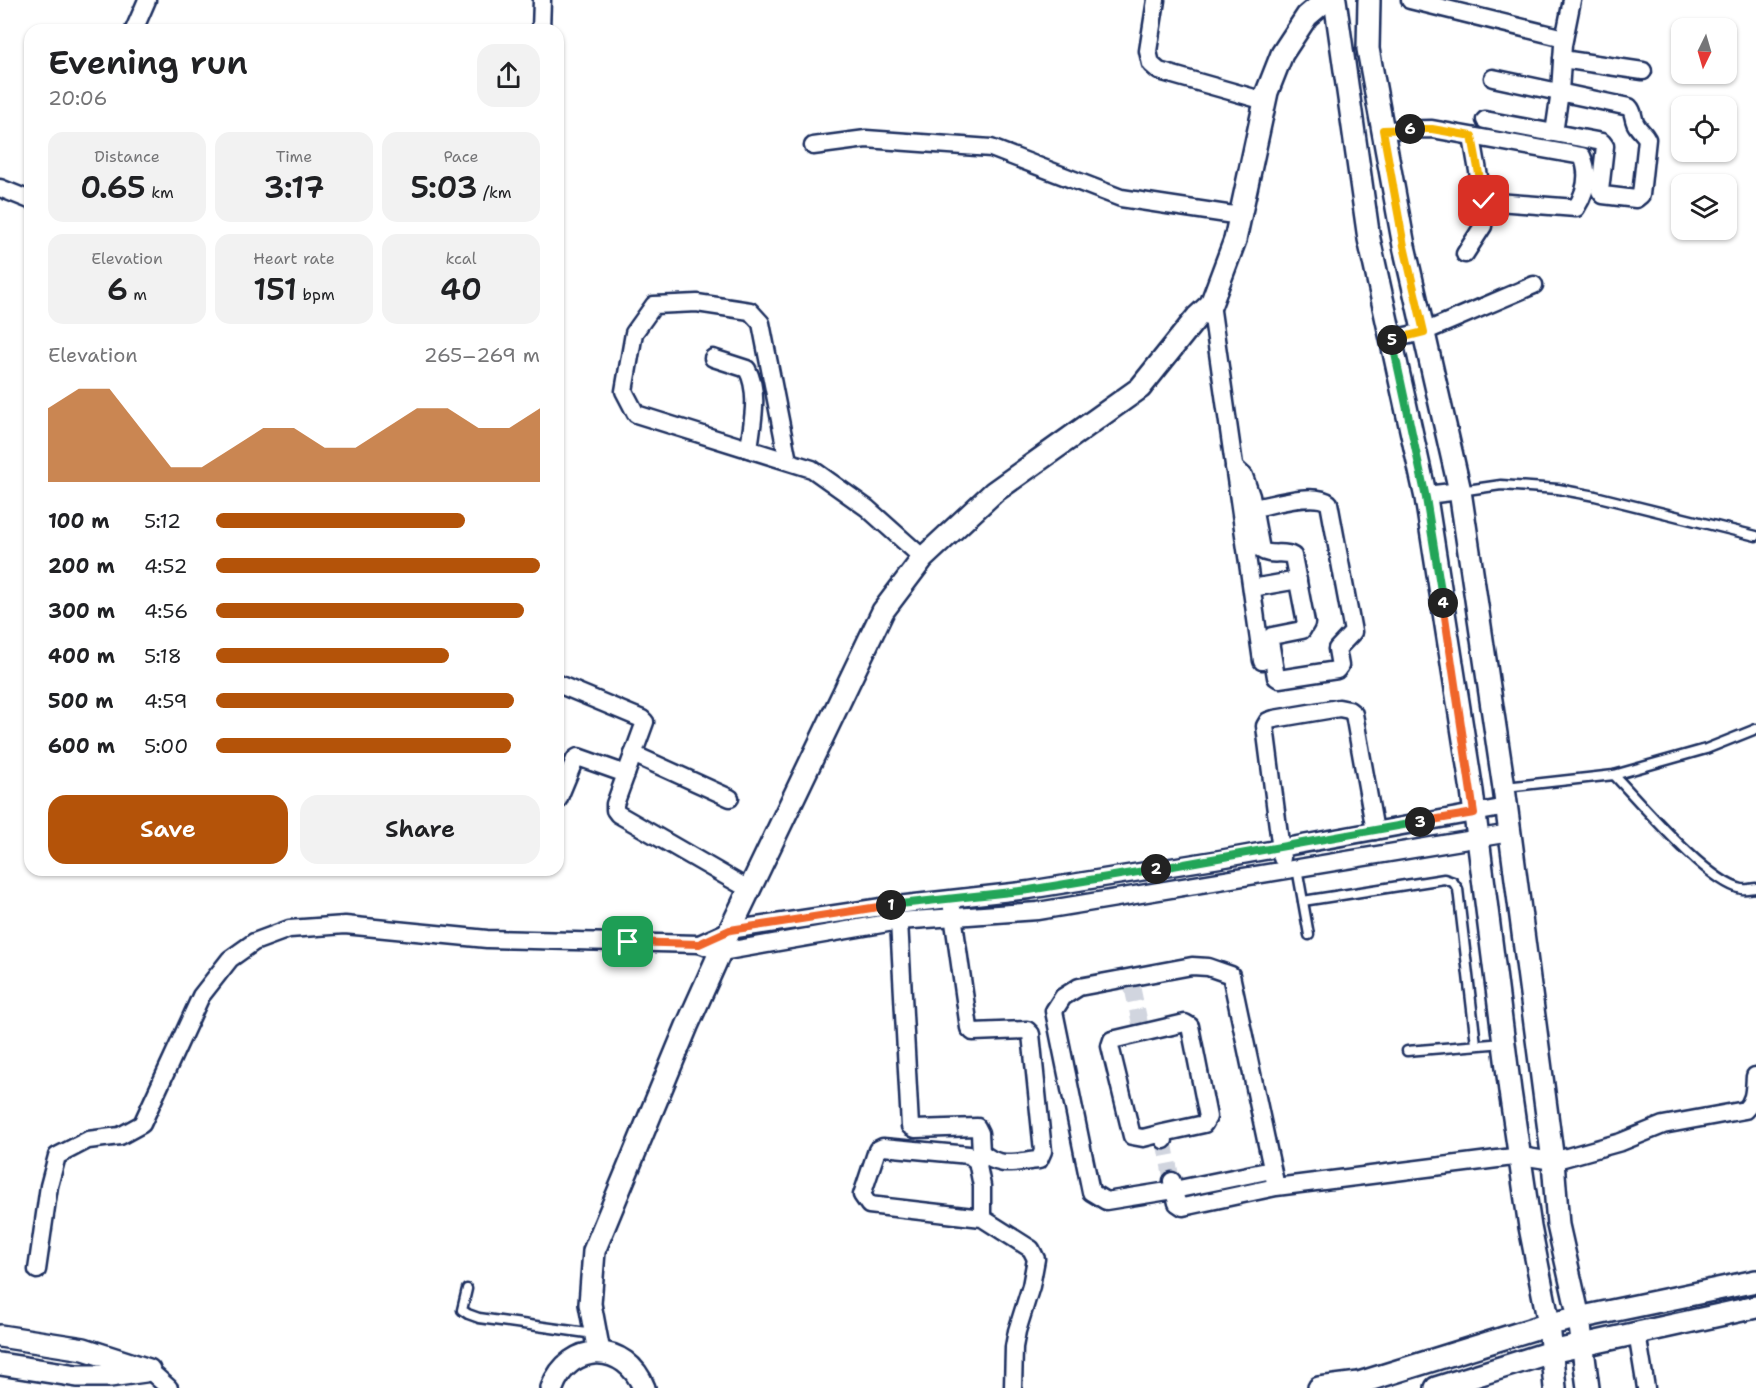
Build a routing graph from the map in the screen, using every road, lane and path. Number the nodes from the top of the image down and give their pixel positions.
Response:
1 (147, 0) edge
2 (542, 0) edge
3 (1156, 0) edge
4 (1326, 0) edge
5 (1335, 0) edge
6 (1369, 0) edge
7 (1410, 0) edge
8 (1572, 0) edge
9 (137, 24) edge
10 (541, 24) edge
11 (1564, 38) junction
12 (1562, 59) junction
13 (1643, 71) dead end
14 (1493, 78) dead end
15 (1560, 92) junction
16 (1377, 97) junction
17 (1265, 101) junction
18 (1349, 102) junction
19 (1485, 120) dead end
20 (1383, 130) junction
21 (1554, 133) junction
22 (1472, 136) junction
23 (813, 146) dead end
24 (0, 188) edge
25 (24, 198) edge
26 (1484, 201) junction
27 (1240, 216) junction
28 (1465, 254) dead end
29 (1534, 285) dead end
30 (1211, 304) junction
31 (1424, 332) junction
32 (1391, 339) junction
33 (713, 357) dead end
34 (749, 449) junction
35 (788, 461) junction
36 (1234, 467) junction
37 (1460, 491) junction
38 (1426, 495) junction
39 (1254, 508) junction
40 (1756, 536) edge
41 (923, 558) junction
42 (1298, 580) junction
43 (1252, 588) junction
44 (1262, 662) dead end
45 (564, 686) edge
46 (1756, 729) edge
47 (633, 754) junction
48 (626, 774) junction
49 (1614, 775) junction
50 (564, 786) edge
51 (1506, 797) junction
52 (730, 798) dead end
53 (1474, 813) junction
54 (1375, 831) junction
55 (1510, 833) junction
56 (1478, 838) junction
57 (1280, 848) junction
58 (1290, 869) junction
59 (1756, 888) edge
60 (750, 890) junction
61 (952, 898) junction
62 (1303, 901) junction
63 (953, 917) junction
64 (899, 921) junction
65 (730, 930) junction
66 (1309, 935) dead end
67 (699, 944) junction
68 (721, 952) junction
69 (1535, 1026) junction
70 (1142, 1031) joint
71 (1503, 1037) junction
72 (1476, 1044) junction
73 (1407, 1052) dead end
74 (1755, 1076) edge
75 (1521, 1156) junction
76 (1553, 1161) junction
77 (1274, 1179) junction
78 (982, 1218) junction
79 (37, 1270) dead end
80 (1756, 1281) edge
81 (467, 1289) dead end
82 (1756, 1307) edge
83 (1579, 1318) junction
84 (1549, 1324) junction
85 (1637, 1333) junction
86 (0, 1336) edge
87 (597, 1343) junction
88 (1582, 1345) junction
89 (1551, 1352) junction
90 (0, 1364) edge
91 (149, 1370) junction
92 (169, 1388) edge
93 (552, 1388) edge
94 (644, 1388) edge
95 (1012, 1388) edge
96 (1319, 1388) edge
97 (1436, 1388) edge
98 (1555, 1388) edge
99 (1588, 1388) edge
100 (1646, 1388) edge

1 - 9 street
2 - 10 street
3 - 17 street
4 - 17 street
5 - 18 street
6 - 16 street
7 - 11 street
8 - 11 street
11 - 12 street
12 - 13 street
12 - 15 street
14 - 15 street
15 - 21 street
15 - 21 street
16 - 18 street
16 - 20 street
17 - 27 street
18 - 32 street
19 - 21 street
20 - 22 street
20 - 31 street
22 - 26 street
22 - 26 street
23 - 27 street
24 - 25 street
26 - 28 street
27 - 30 street
29 - 31 street
30 - 36 street
30 - 41 street
31 - 32 street
31 - 37 street
32 - 38 street
33 - 34 street
34 - 35 street
34 - 35 street
35 - 41 street
36 - 39 street
36 - 43 street
37 - 38 street
37 - 40 lane
37 - 51 street
38 - 53 street
39 - 42 street
39 - 42 street
41 - 60 street
42 - 43 street
43 - 44 street
45 - 47 street
46 - 49 lane
47 - 48 street
47 - 52 street
48 - 50 street
48 - 60 street
49 - 51 lane
49 - 59 lane
51 - 53 street
51 - 55 street
53 - 54 street
53 - 56 street
54 - 57 street
54 - 57 street
55 - 56 street
55 - 69 street
56 - 58 street
56 - 71 street
57 - 58 street
57 - 61 street
58 - 62 lane
58 - 63 street
60 - 65 street
61 - 63 street
61 - 65 street
62 - 66 lane
62 - 72 lane
63 - 64 street
63 - 64 street
64 - 68 street
65 - 67 street
65 - 68 street
67 - 68 street
67 - 79 street
68 - 87 street
69 - 71 street
69 - 76 street
70 - 70 street
71 - 72 lane
71 - 75 street
72 - 73 lane
74 - 76 street
75 - 76 street
75 - 77 street
75 - 84 street
76 - 83 street
77 - 77 street
78 - 78 street
78 - 95 street
80 - 83 street
81 - 87 lane
82 - 85 street
83 - 84 street
83 - 88 street
84 - 89 street
84 - 96 street
85 - 88 street
85 - 100 street
86 - 91 street
87 - 93 street
87 - 94 street
88 - 89 street
88 - 99 street
89 - 97 street
89 - 98 street
90 - 91 street
91 - 92 street

